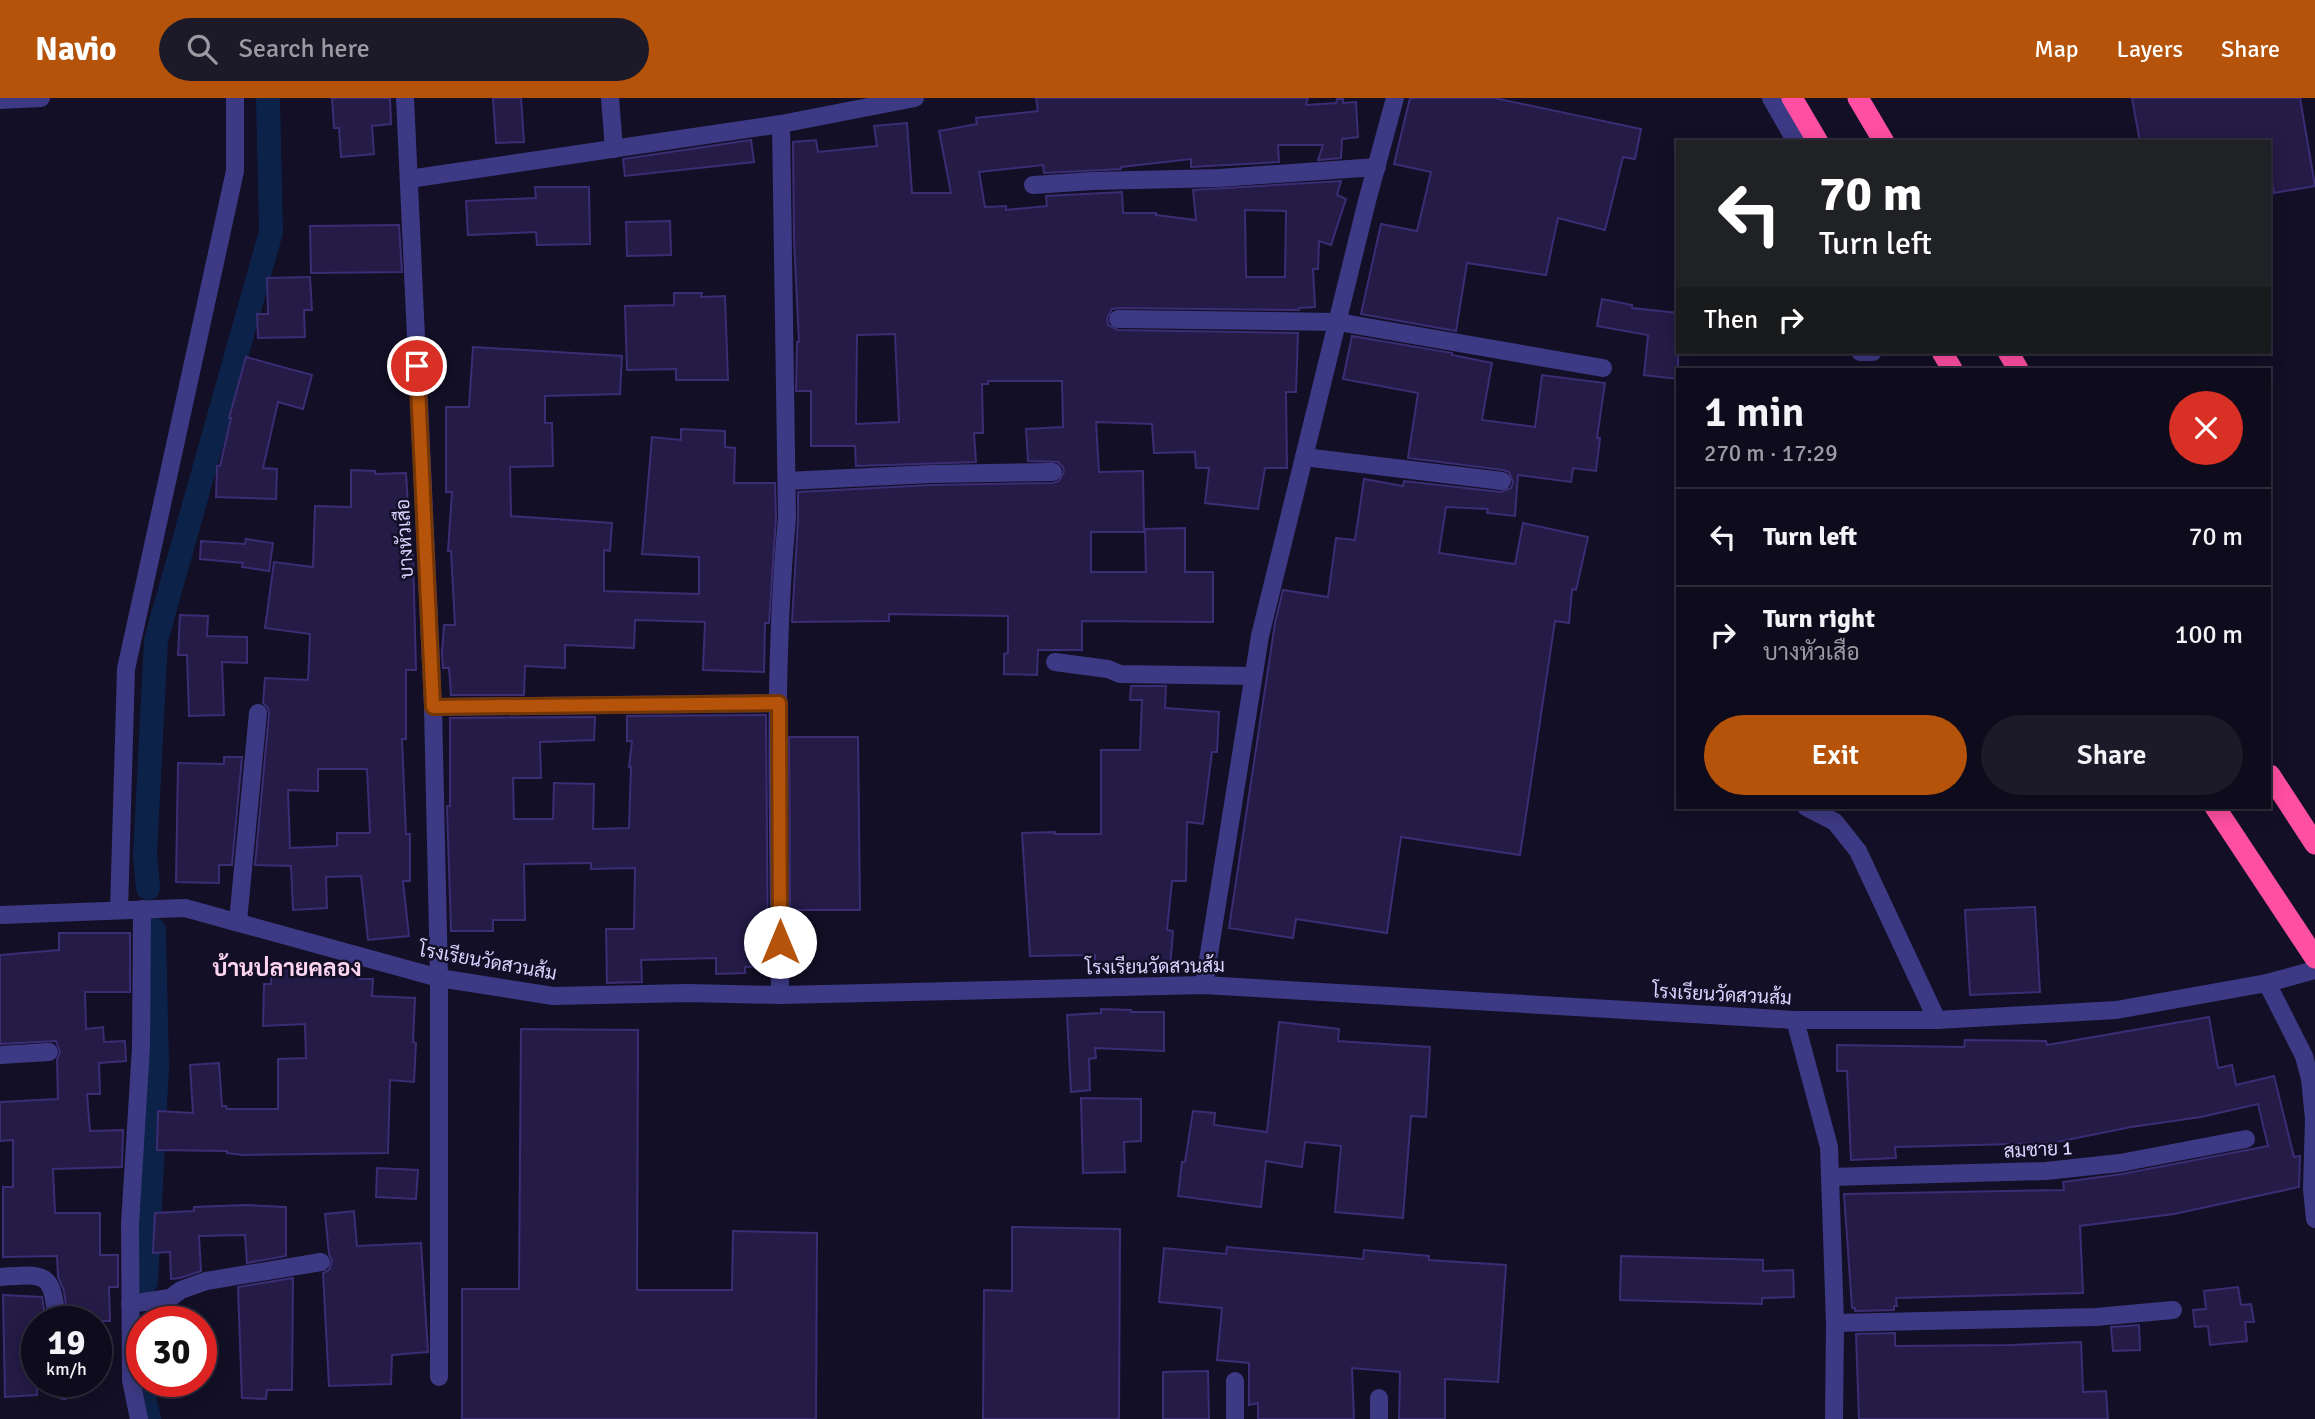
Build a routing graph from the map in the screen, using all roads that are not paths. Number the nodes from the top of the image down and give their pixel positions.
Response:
1 (41, 98) edge
2 (236, 98) edge
3 (405, 98) edge
4 (610, 98) edge
5 (915, 98) edge
6 (1395, 98) edge
7 (1771, 98) edge
8 (1792, 98) edge
9 (1858, 98) edge
10 (0, 100) edge
11 (781, 124) junction
12 (1796, 140) edge
13 (1817, 140) edge
14 (1883, 140) edge
15 (614, 149) junction
16 (1377, 167) junction
17 (409, 179) junction
18 (1033, 185) dead end
19 (1118, 319) dead end
20 (1338, 322) junction
21 (1603, 368) dead end
22 (1304, 457) junction
23 (1053, 472) dead end
24 (787, 481) junction
25 (1502, 481) dead end
26 (1055, 662) dead end
27 (1253, 676) junction
28 (779, 703) junction
29 (433, 707) junction
30 (258, 713) dead end
31 (2271, 777) edge
32 (1810, 809) edge
33 (2216, 809) edge
34 (2315, 844) edge
35 (142, 909) junction
36 (119, 911) junction
37 (0, 915) edge
38 (238, 921) junction
39 (2315, 958) edge
40 (2315, 970) edge
41 (439, 978) junction
42 (2267, 983) junction
43 (1203, 985) junction
44 (780, 996) junction
45 (1795, 1020) junction
46 (1937, 1020) junction
47 (49, 1052) dead end
48 (0, 1055) edge
49 (2246, 1139) dead end
50 (1830, 1177) junction
51 (2315, 1219) edge
52 (321, 1262) dead end
53 (0, 1277) edge
54 (130, 1304) junction
55 (56, 1306) edge
56 (2173, 1310) dead end
57 (1835, 1323) junction
58 (439, 1377) dead end
59 (1235, 1381) dead end
60 (1379, 1398) dead end
61 (139, 1419) edge
62 (1235, 1419) edge
63 (1379, 1419) edge
64 (1834, 1419) edge

1 - 10 street
2 - 36 street
3 - 17 street, บางหัวเสือ
4 - 15 street
5 - 11 street
6 - 16 street
7 - 12 street
8 - 13 highway
9 - 14 highway
11 - 15 street
11 - 24 street
15 - 17 street
16 - 18 street
16 - 20 street
17 - 29 street, บางหัวเสือ
19 - 20 street
20 - 21 street
20 - 22 street
22 - 25 street
22 - 27 street
23 - 24 street
24 - 28 street
26 - 27 street
27 - 43 street
28 - 29 street
28 - 44 street
29 - 41 street, บางหัวเสือ
30 - 38 street
31 - 34 highway
32 - 46 street
33 - 39 highway
35 - 36 street, โรงเรียนวัดสวนส้ม
35 - 38 street, โรงเรียนวัดสวนส้ม
35 - 54 street
36 - 37 street, โรงเรียนวัดสวนส้ม
38 - 41 street, โรงเรียนวัดสวนส้ม
40 - 42 street, โรงเรียนวัดสวนส้ม
41 - 44 street, โรงเรียนวัดสวนส้ม
41 - 58 street, บางหัวเสือ
42 - 46 street, โรงเรียนวัดสวนส้ม
42 - 51 street
43 - 44 street, โรงเรียนวัดสวนส้ม
43 - 45 street, โรงเรียนวัดสวนส้ม
45 - 46 street, โรงเรียนวัดสวนส้ม
45 - 50 street
47 - 48 street
49 - 50 street, สมชาย 1
50 - 57 street
52 - 54 street
53 - 55 street
54 - 61 street
56 - 57 street
57 - 64 street
59 - 62 street
60 - 63 street

